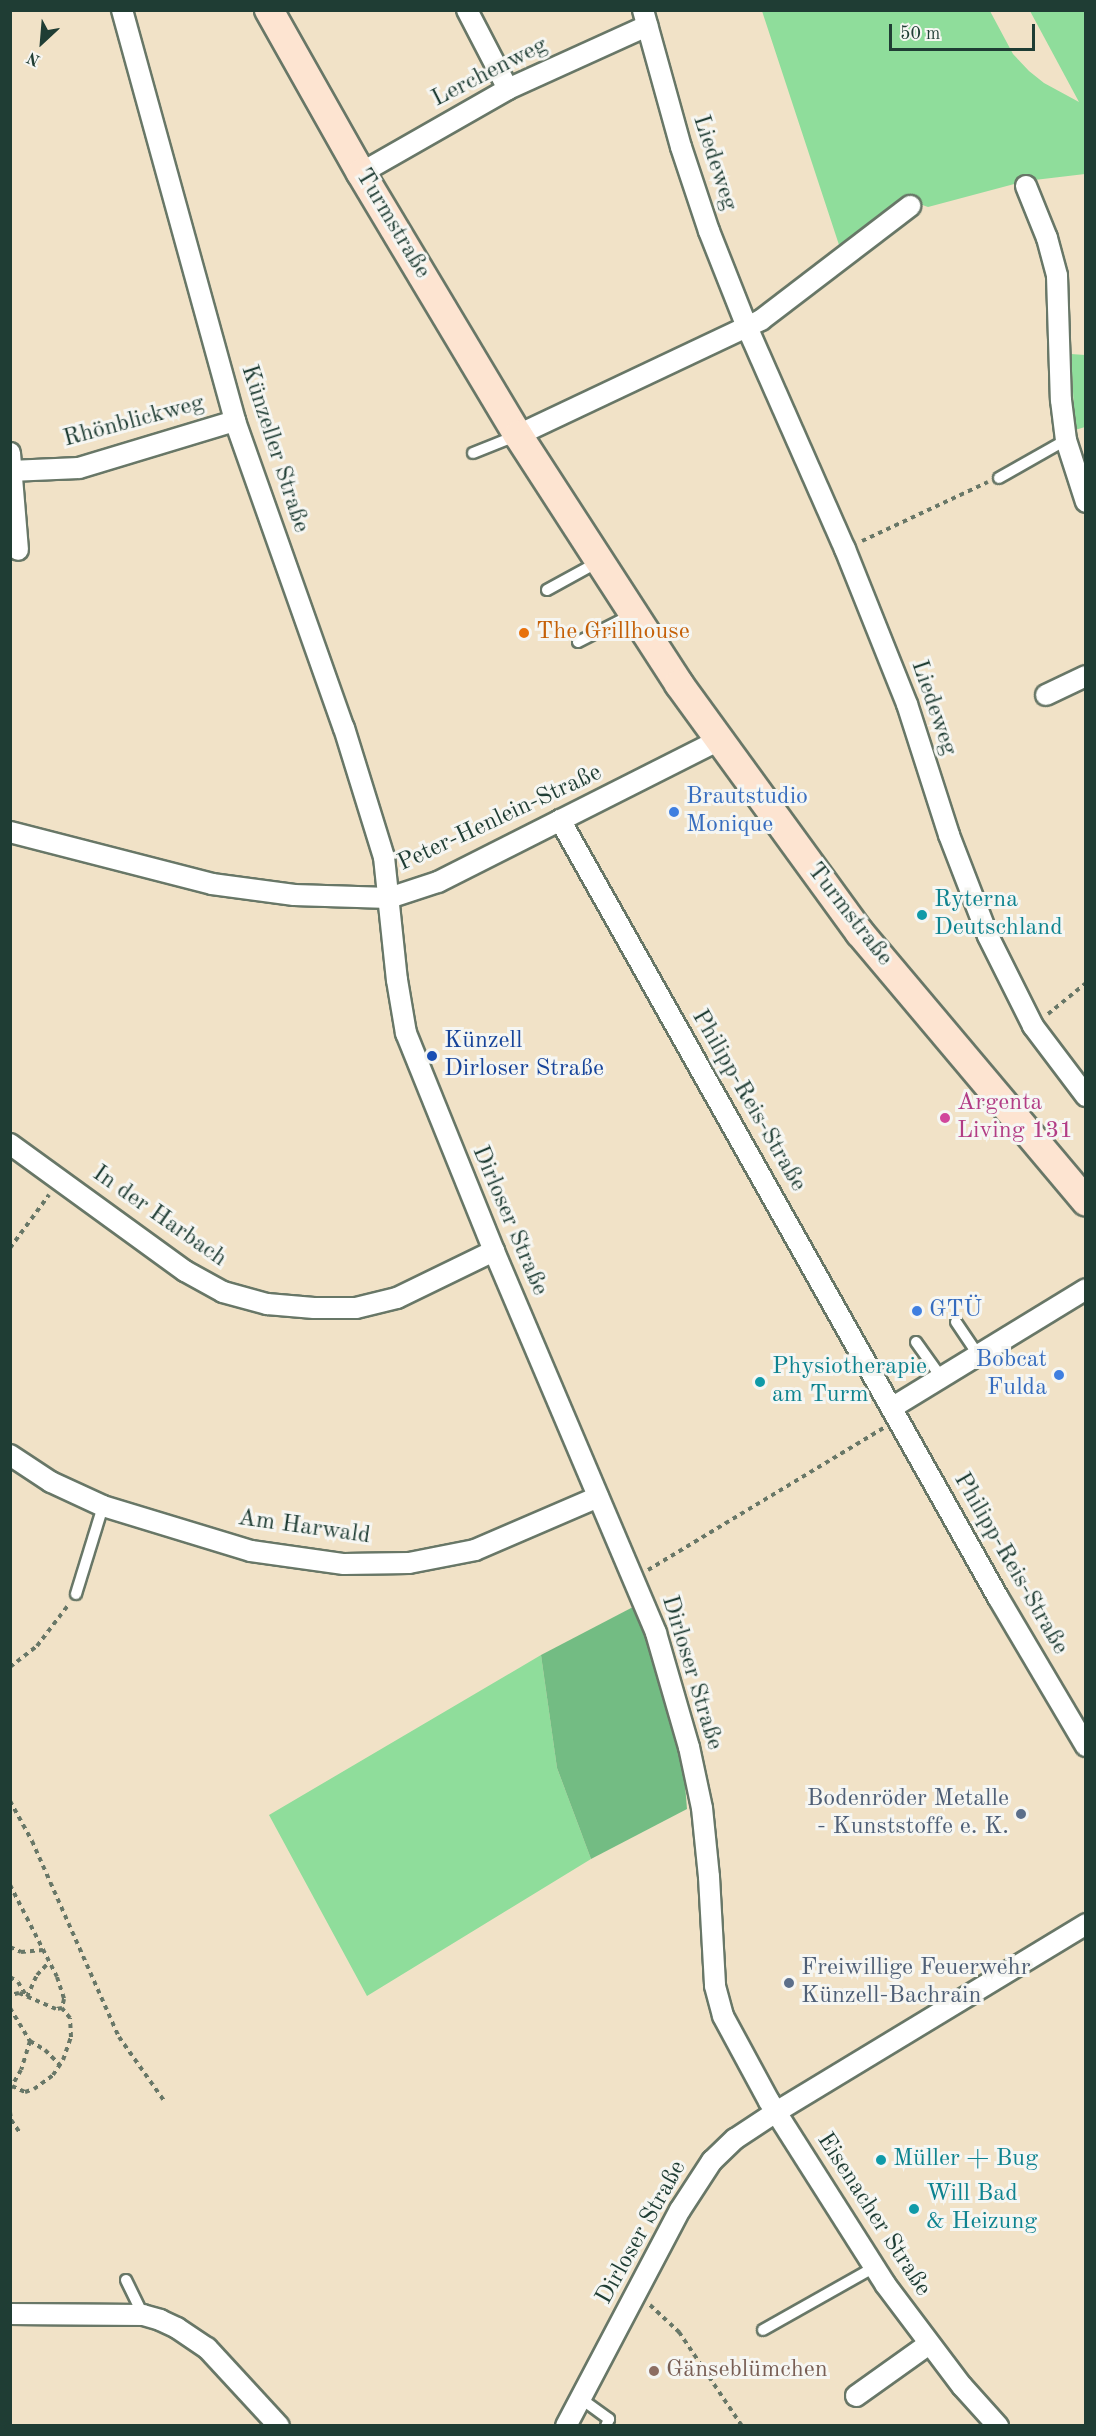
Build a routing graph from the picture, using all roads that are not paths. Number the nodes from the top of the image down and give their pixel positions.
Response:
1 (122, 10) edge
2 (270, 10) edge
3 (467, 10) edge
4 (645, 18) edge
5 (508, 88) junction
6 (361, 173) junction
7 (1026, 186) dead end
8 (910, 206) dead end
9 (747, 327) junction
10 (235, 421) junction
11 (518, 435) junction
12 (1066, 440) junction
13 (473, 453) dead end
14 (11, 465) edge
15 (999, 478) road end
16 (1086, 502) edge
17 (18, 550) dead end
18 (598, 562) junction
19 (547, 590) dead end
20 (633, 614) junction
21 (578, 642) dead end
22 (1086, 676) edge
23 (1046, 695) dead end
24 (719, 740) junction
25 (560, 820) junction
26 (10, 832) edge
27 (389, 898) junction
28 (1086, 1096) edge
29 (10, 1144) edge
30 (1086, 1201) edge
31 (494, 1251) junction
32 (1086, 1289) edge
33 (956, 1322) dead end
34 (916, 1342) dead end
35 (978, 1355) junction
36 (941, 1377) junction
37 (896, 1412) junction
38 (10, 1455) edge
39 (598, 1497) junction
40 (103, 1506) junction
41 (76, 1594) road end
42 (1086, 1746) edge
43 (1086, 1924) edge
44 (776, 2112) junction
45 (874, 2267) junction
46 (126, 2280) dead end
47 (10, 2314) edge
48 (143, 2316) junction
49 (763, 2330) dead end
50 (929, 2344) junction
51 (856, 2396) dead end
52 (580, 2398) junction
53 (279, 2426) edge
54 (566, 2426) edge
55 (606, 2426) edge
56 (998, 2426) edge

1 - 10 street, Künzeller Straße
2 - 6 main road, Turmstraße
3 - 5 street
4 - 5 street, Lerchenweg
4 - 9 street, Liedeweg
5 - 6 street, Lerchenweg
6 - 11 main road, Turmstraße
7 - 12 street
8 - 9 street
9 - 11 street
9 - 28 street, Liedeweg
10 - 14 street, Rhönblickweg
10 - 27 street, Künzeller Straße
11 - 13 lane
11 - 18 main road, Turmstraße
12 - 15 lane
12 - 16 street
14 - 17 street
18 - 19 lane
18 - 20 main road, Turmstraße
20 - 21 lane
20 - 24 main road, Turmstraße
22 - 23 street
24 - 25 street, Peter-Henlein-Straße
24 - 30 main road, Turmstraße
25 - 27 street, Peter-Henlein-Straße
25 - 37 street, Philipp-Reis-Straße
26 - 27 street, Peter-Henlein-Straße
27 - 31 street, Dirloser Straße
29 - 31 street, In der Harbach
31 - 39 street, Dirloser Straße
32 - 35 street
33 - 35 lane
34 - 36 lane
35 - 36 street
36 - 37 street
37 - 42 street, Philipp-Reis-Straße
38 - 40 street, Am Harwald
39 - 40 street, Am Harwald
39 - 44 street, Dirloser Straße
40 - 41 lane
43 - 44 street
44 - 45 street, Eisenacher Straße
44 - 52 street, Dirloser Straße
45 - 49 lane
45 - 50 street, Eisenacher Straße
46 - 48 lane
47 - 48 street
48 - 53 street
50 - 51 street
50 - 56 street, Eisenacher Straße
52 - 54 street, Dirloser Straße
52 - 55 lane

